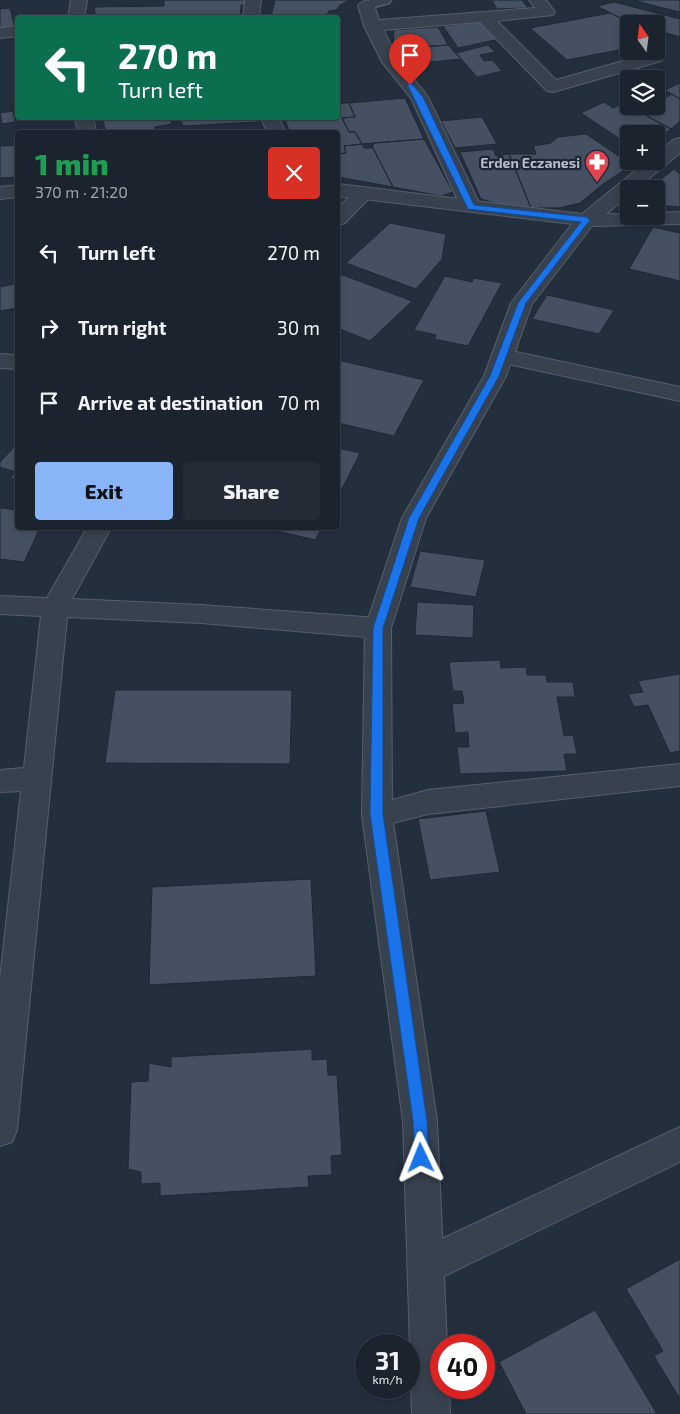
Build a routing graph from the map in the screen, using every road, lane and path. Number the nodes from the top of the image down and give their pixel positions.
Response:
1 (79, 0) edge
2 (253, 0) edge
3 (385, 0) edge
4 (536, 0) edge
5 (366, 5) joint
6 (76, 15) edge
7 (251, 15) edge
8 (484, 17) junction
9 (372, 26) junction
10 (15, 31) edge
11 (0, 33) edge
12 (645, 60) edge
13 (680, 144) edge
14 (340, 190) edge
15 (15, 191) edge
16 (0, 193) edge
17 (363, 194) junction
18 (471, 208) junction
19 (340, 217) edge
20 (680, 218) edge
21 (586, 220) junction
22 (502, 356) junction
23 (0, 361) edge
24 (15, 362) edge
25 (680, 394) edge
26 (98, 530) edge
27 (0, 605) edge
28 (54, 606) junction
29 (378, 628) junction
30 (680, 775) edge
31 (37, 779) junction
32 (0, 781) edge
33 (376, 814) junction
34 (0, 1130) edge
35 (680, 1144) edge
36 (425, 1266) junction
37 (430, 1414) edge

1 - 6 street
2 - 7 street
3 - 5 lane
4 - 8 street
5 - 9 street
8 - 9 street
8 - 12 street
9 - 18 street
10 - 11 street
13 - 21 street
14 - 17 street
15 - 16 street
17 - 18 street
17 - 19 street
18 - 21 street
20 - 21 street
21 - 22 street
22 - 25 street
22 - 29 street
23 - 24 street
26 - 28 street
27 - 28 street
28 - 29 street
28 - 31 street
29 - 33 street
30 - 33 street
31 - 32 street
31 - 34 street
33 - 36 street
35 - 36 street
36 - 37 street

